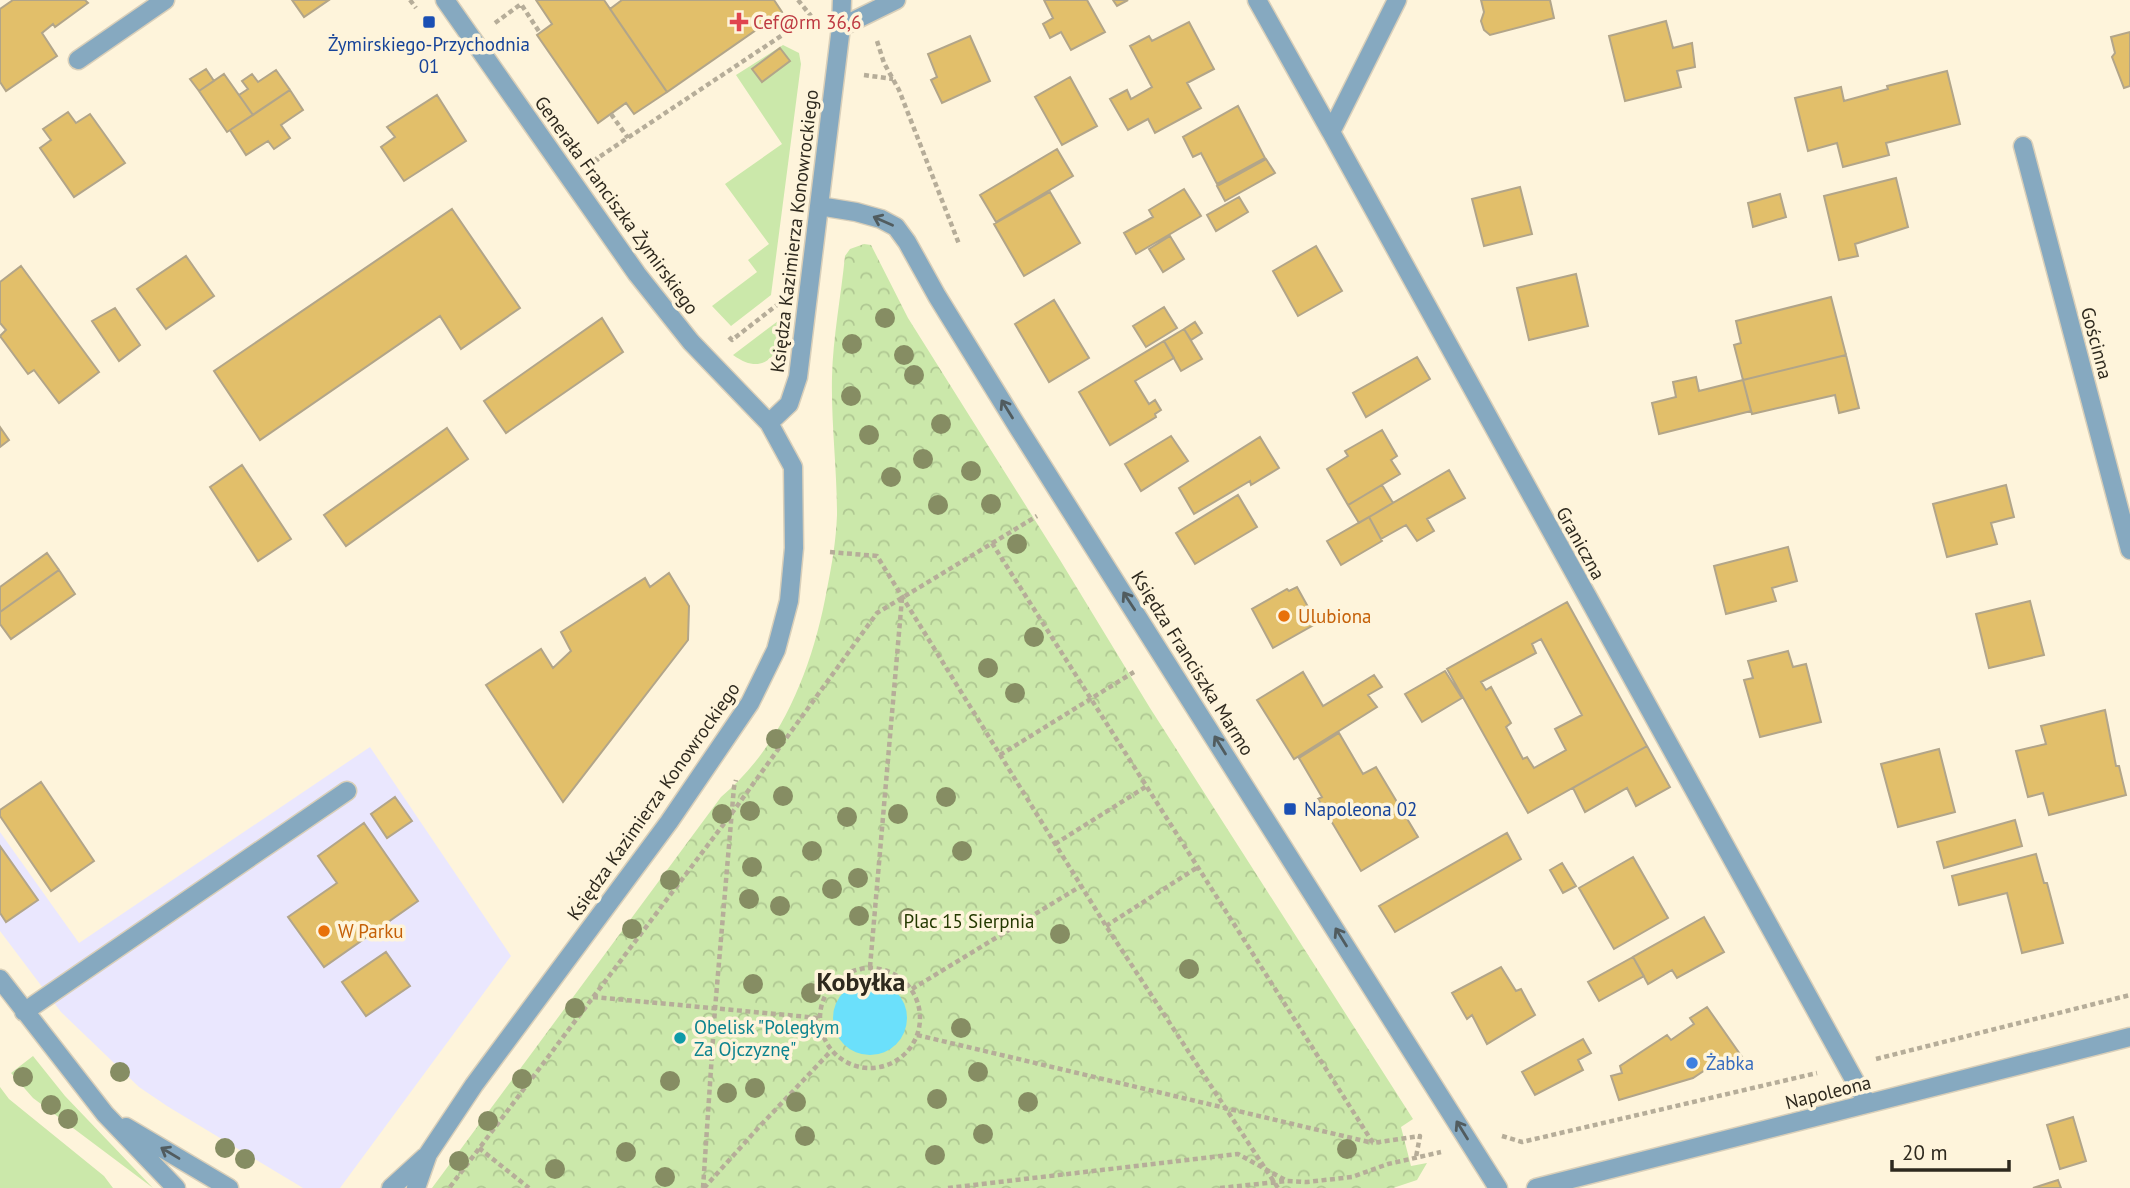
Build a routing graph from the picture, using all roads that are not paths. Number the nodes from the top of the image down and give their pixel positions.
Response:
1 (165, 0) edge
2 (445, 0) edge
3 (842, 0) edge
4 (896, 0) edge
5 (1257, 0) edge
6 (1397, 0) edge
7 (841, 27) junction
8 (78, 60) dead end
9 (1331, 132) junction
10 (2022, 146) dead end
11 (819, 206) junction
12 (769, 423) junction
13 (2130, 550) edge
14 (347, 791) dead end
15 (0, 979) edge
16 (24, 1012) junction
17 (2130, 1037) edge
18 (1867, 1103) junction
19 (105, 1114) junction
20 (428, 1154) junction
21 (176, 1188) edge
22 (229, 1188) edge
23 (391, 1188) edge
24 (416, 1188) edge
25 (1498, 1188) edge
26 (1536, 1188) edge

1 - 8 street
2 - 12 street, Generała Franciszka Żymirskiego
3 - 7 street
4 - 7 street
5 - 9 street, Graniczna
6 - 9 street
7 - 11 street, Księdza Kazimierza Konowrockiego
9 - 18 street, Graniczna
10 - 13 street, Gościnna
11 - 12 street, Księdza Kazimierza Konowrockiego
25 -> 11 street, Księdza Franciszka Marmo
12 - 20 street, Księdza Kazimierza Konowrockiego
14 - 16 street
15 - 16 street
16 - 19 street
17 - 18 street, Napoleona
18 - 26 street, Napoleona
19 - 21 street
22 -> 19 street
20 - 23 street
20 - 24 street

